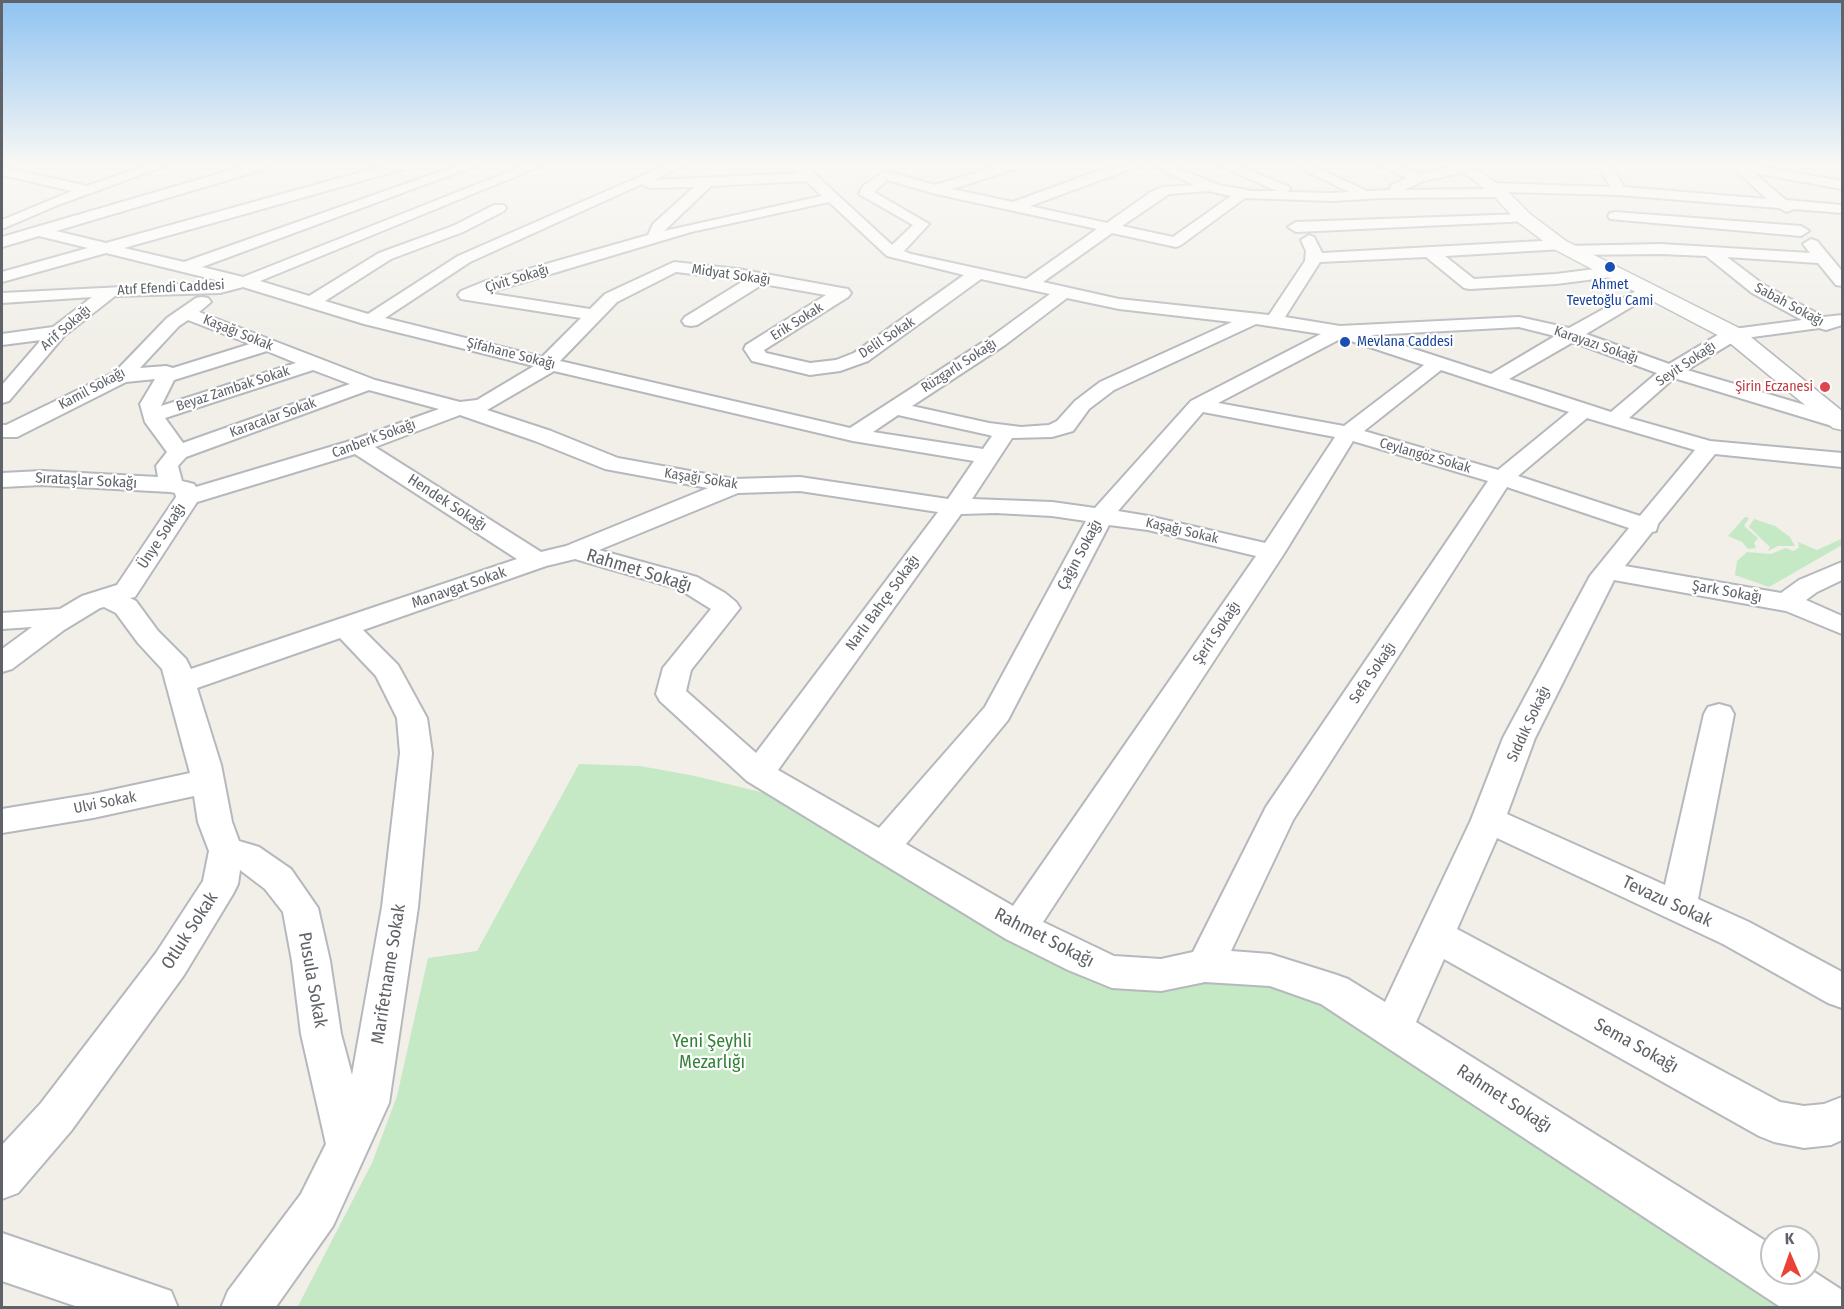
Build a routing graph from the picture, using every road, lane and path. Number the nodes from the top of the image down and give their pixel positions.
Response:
1 (50, 227) edge
2 (185, 227) edge
3 (298, 227) edge
4 (383, 227) edge
5 (462, 227) edge
6 (535, 227) edge
7 (658, 227) edge
8 (693, 227) edge
9 (870, 227) edge
10 (919, 227) edge
11 (1113, 227) joint
12 (1199, 227) edge
13 (1294, 227) edge
14 (1534, 227) edge
15 (1630, 227) edge
16 (1765, 227) edge
17 (1799, 227) edge
18 (37, 231) junction
19 (1801, 231) junction
20 (657, 237) junction
21 (2, 242) edge
22 (109, 248) junction
23 (1565, 248) junction
24 (1661, 249) junction
25 (1709, 251) junction
26 (1430, 252) junction
27 (893, 253) junction
28 (1313, 258) junction
29 (1821, 258) junction
30 (183, 268) junction
31 (1611, 272) junction
32 (977, 274) junction
33 (1839, 275) edge
34 (2, 277) edge
35 (760, 278) junction
36 (244, 282) junction
37 (1028, 285) junction
38 (220, 288) junction
39 (1647, 290) junction
40 (111, 291) junction
41 (842, 293) joint
42 (1062, 293) junction
43 (2, 298) edge
44 (313, 302) junction
45 (186, 314) junction
46 (593, 315) junction
47 (1253, 319) junction
48 (370, 320) junction
49 (1842, 320) edge
50 (691, 321) dead end
51 (1274, 321) junction
52 (1823, 323) junction
53 (1340, 331) junction
54 (57, 332) junction
55 (1842, 333) edge
56 (1569, 334) junction
57 (1733, 334) junction
58 (2, 339) edge
59 (267, 345) junction
60 (753, 350) joint
61 (1440, 362) junction
62 (314, 363) junction
63 (549, 364) junction
64 (1671, 371) junction
65 (122, 376) junction
66 (167, 376) junction
67 (1494, 380) junction
68 (368, 384) junction
69 (2, 397) edge
70 (1198, 405) junction
71 (1832, 406) edge
72 (460, 408) junction
73 (895, 408) junction
74 (1583, 411) junction
75 (153, 415) junction
76 (1614, 420) junction
77 (1842, 423) edge
78 (4, 430) edge
79 (1006, 431) junction
80 (1348, 433) junction
81 (853, 435) junction
82 (358, 446) junction
83 (1710, 447) junction
84 (178, 452) junction
85 (989, 456) junction
86 (1842, 462) edge
87 (1502, 478) junction
88 (2, 480) edge
89 (734, 486) junction
90 (179, 491) junction
91 (954, 507) junction
92 (1101, 516) junction
93 (1647, 526) junction
94 (575, 551) junction
95 (1272, 552) junction
96 (537, 561) junction
97 (1842, 570) edge
98 (1608, 571) junction
99 (105, 597) junction
100 (1785, 603) junction
101 (64, 617) junction
102 (2, 621) edge
103 (1842, 626) edge
104 (346, 628) junction
105 (2, 663) edge
106 (181, 683) junction
107 (1719, 714) dead end
108 (758, 773) junction
109 (208, 782) junction
110 (1488, 820) junction
111 (2, 821) edge
112 (884, 846) junction
113 (226, 851) junction
114 (1678, 907) junction
115 (1019, 928) junction
116 (1436, 936) junction
117 (1205, 966) junction
118 (1842, 991) edge
119 (1393, 1028) junction
120 (1842, 1116) edge
121 (348, 1145) junction
122 (2, 1177) edge
123 (2, 1257) edge
124 (1760, 1265) edge
125 (1791, 1285) edge
126 (154, 1308) edge
127 (245, 1308) edge
128 (1826, 1308) edge

1 - 18 street
2 - 22 street
3 - 30 street
4 - 36 street, Atıf Efendi Caddesi
5 - 44 street
6 - 48 street
7 - 20 street
8 - 20 street, Çivit Sokağı
9 - 27 street
10 - 27 street
11 - 12 street
11 - 37 street
13 - 28 street
14 - 23 street
15 - 24 street
16 - 19 street
17 - 19 street
18 - 21 street
18 - 22 street, Şifahane Sokağı
19 - 29 street
20 - 46 street, Çivit Sokağı
22 - 30 street, Şifahane Sokağı
22 - 34 street
23 - 24 street
23 - 26 street
23 - 31 street
24 - 25 street
25 - 29 street
25 - 52 street, Sabah Sokağı
26 - 28 street
26 - 31 street
27 - 32 street
28 - 51 street
29 - 33 street
30 - 36 street, Şifahane Sokağı
31 - 39 street
32 - 37 street
32 - 60 street, Delil Sokak
35 - 41 street, Midyat Sokağı
35 - 46 street, Midyat Sokağı
35 - 50 street
36 - 38 street, Atıf Efendi Caddesi
36 - 44 street, Şifahane Sokağı
37 - 42 street
38 - 40 street, Atıf Efendi Caddesi
38 - 45 street, Kamil Sokağı
39 - 56 street
39 - 57 street
40 - 43 street, Atıf Efendi Caddesi
40 - 54 street, Arif Sokağı
41 - 60 street, Erik Sokak
42 - 47 street
42 - 73 street, Rüzgarlı Sokağı
44 - 48 street, Şifahane Sokağı
45 - 59 street, Kaşağı Sokak
45 - 65 street, Kamil Sokağı
46 - 63 street, Midyat Sokağı
47 - 51 street
47 - 79 street
48 - 63 street, Şifahane Sokağı
49 - 52 street
51 - 53 street
52 - 55 street, Sabah Sokağı
52 - 57 street
53 - 56 street, Karayazı Sokağı
53 - 61 street
53 - 70 street, Çağın Sokağı
54 - 58 street
54 - 69 street, Arif Sokağı
56 - 64 street, Karayazı Sokağı
56 - 67 street
57 - 64 street, Seyit Sokağı
57 - 71 street
59 - 62 street, Kaşağı Sokak
59 - 66 street
61 - 67 street
61 - 80 street, Şerit Sokağı
62 - 68 street, Kaşağı Sokak
62 - 75 street, Beyaz Zambak Sokak
63 - 72 street, Canberk Sokağı
63 - 81 street, Şifahane Sokağı
64 - 76 street, Seyit Sokağı
64 - 77 street, Karayazı Sokağı
65 - 66 street
65 - 78 street, Kamil Sokağı
66 - 75 street
67 - 74 street
68 - 72 street, Kaşağı Sokak
68 - 84 street, Karacalar Sokak
70 - 80 street, Ceylangöz Sokak
70 - 92 street, Çağın Sokağı
71 - 77 street
72 - 82 street, Canberk Sokağı
72 - 89 street, Kaşağı Sokak
73 - 79 street
73 - 81 street, Rüzgarlı Sokağı
74 - 76 street
74 - 87 street, Sefa Sokağı
75 - 84 street
76 - 83 street
79 - 85 street, Narlı Bahçe Sokağı
80 - 87 street, Ceylangöz Sokak
80 - 95 street, Şerit Sokağı
81 - 85 street, Şifahane Sokağı
82 - 90 street, Canberk Sokağı
82 - 96 street, Hendek Sokağı
83 - 86 street
83 - 93 street, Sıddık Sokağı
84 - 90 street, Ünye Sokağı
85 - 91 street, Narlı Bahçe Sokağı
87 - 93 street, Ceylangöz Sokak
87 - 117 street, Sefa Sokağı
88 - 90 street, Sırataşlar Sokağı
89 - 91 street, Kaşağı Sokak
89 - 94 street, Manavgat Sokak
90 - 99 street, Ünye Sokağı
91 - 92 street, Kaşağı Sokak
91 - 108 street, Narlı Bahçe Sokağı
92 - 95 street, Kaşağı Sokak
92 - 112 street, Çağın Sokağı
93 - 98 street, Sıddık Sokağı
94 - 96 street, Manavgat Sokak
94 - 108 street, Rahmet Sokağı
95 - 115 street, Şerit Sokağı
96 - 104 street, Manavgat Sokak
97 - 100 street
98 - 100 street, Şark Sokağı
98 - 110 street, Sıddık Sokağı
99 - 101 street, Ünye Sokağı
99 - 106 street
100 - 103 street, Şark Sokağı
101 - 102 street
101 - 105 street, Ünye Sokağı
104 - 106 street, Manavgat Sokak
104 - 121 street, Marifetname Sokak
106 - 109 street
107 - 114 street
108 - 112 street, Rahmet Sokağı
109 - 111 street, Ulvi Sokak
109 - 113 street
110 - 114 street, Tevazu Sokak
110 - 116 street, Sıddık Sokağı
112 - 115 street, Rahmet Sokağı
113 - 121 street, Pusula Sokak
113 - 122 street, Otluk Sokak
114 - 118 street, Tevazu Sokak
115 - 117 street, Rahmet Sokağı
116 - 119 street, Sıddık Sokağı
116 - 120 street, Sema Sokağı
117 - 119 street, Rahmet Sokağı
119 - 124 street, Rahmet Sokağı
121 - 127 street, Marifetname Sokak
123 - 126 street
125 - 128 street, Rahmet Sokağı

